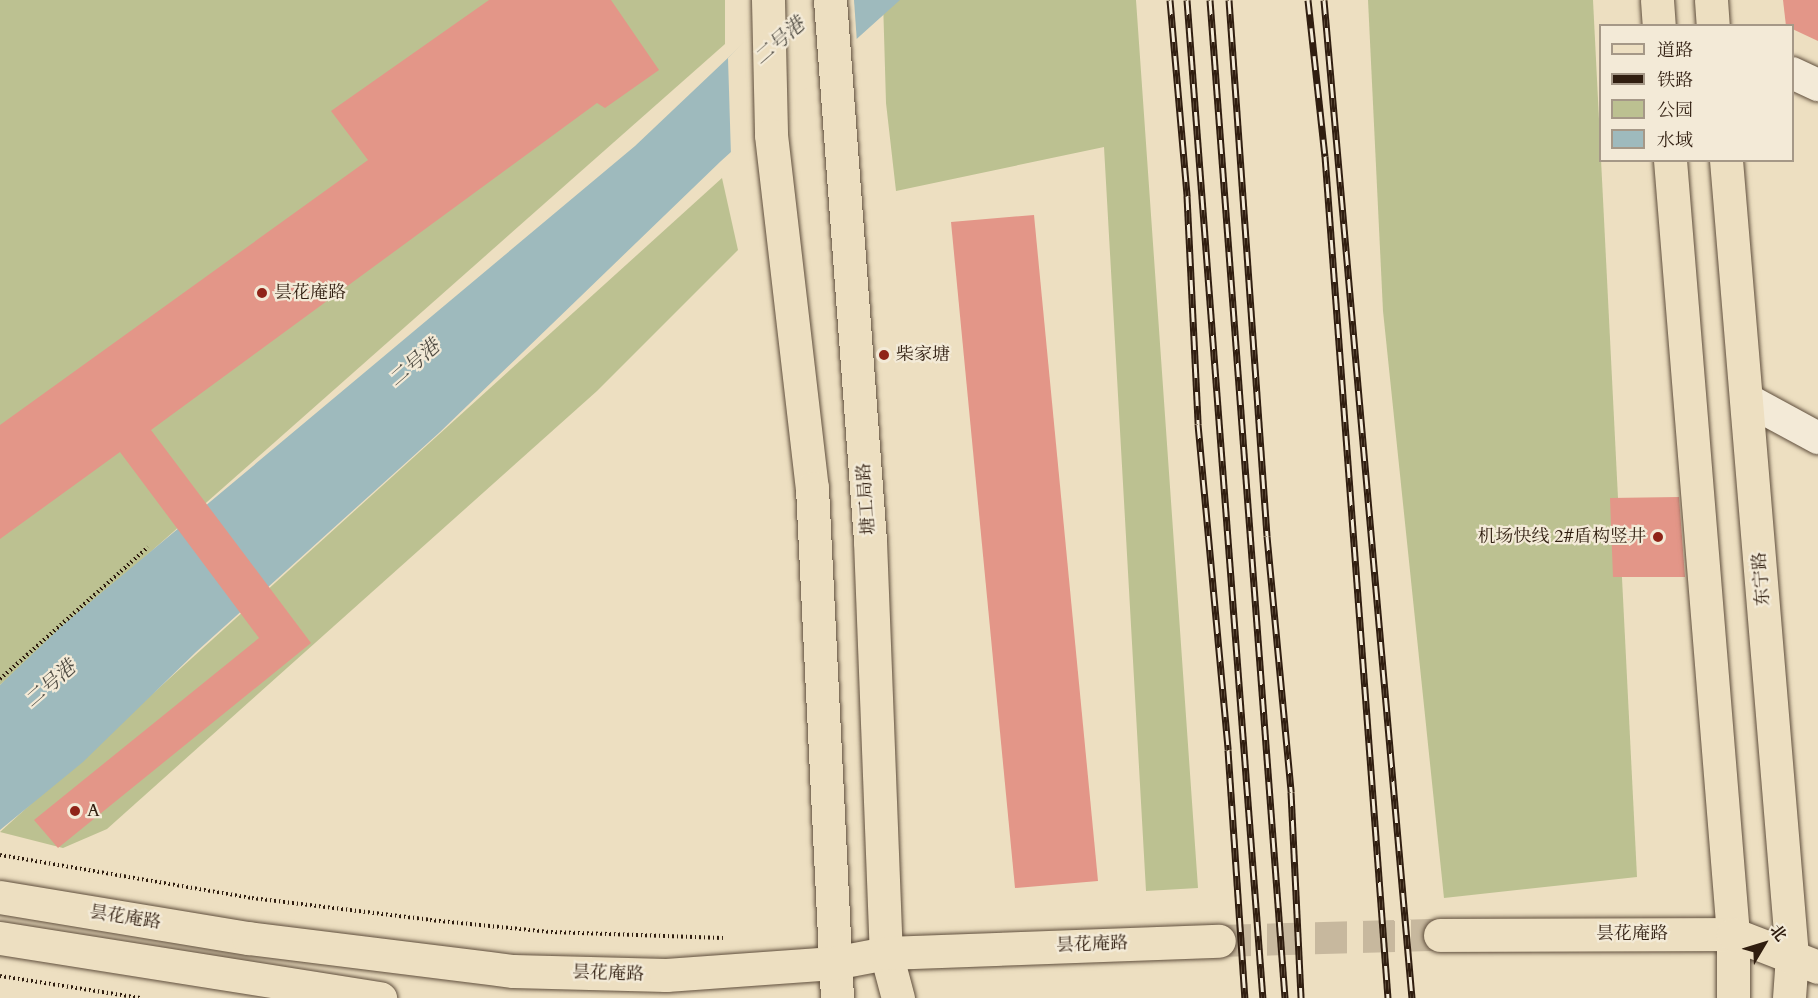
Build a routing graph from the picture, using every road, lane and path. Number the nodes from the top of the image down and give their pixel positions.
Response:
1 (830, 0) edge
2 (1657, 0) edge
3 (1711, 0) edge
4 (767, 5) edge
5 (1659, 24) edge
6 (1713, 24) edge
7 (1794, 74) edge
8 (1818, 85) edge
9 (1670, 162) edge
10 (1726, 162) edge
11 (1748, 400) junction
12 (1818, 438) edge
13 (148, 547) dead end
14 (0, 679) edge
15 (0, 855) edge
16 (4, 898) edge
17 (1733, 934) junction
18 (1440, 935) tunnel mouth
19 (2, 938) edge
20 (729, 938) dead end
21 (1219, 941) tunnel mouth
22 (886, 953) junction
23 (1805, 962) edge
24 (834, 963) junction
25 (0, 976) edge
26 (140, 998) edge
27 (380, 998) edge
28 (837, 998) edge
29 (898, 998) edge
30 (1733, 998) edge
31 (1789, 998) edge

1 - 22 main road, 塘工局路
2 - 5 main road
3 - 6 main road
4 - 24 main road
7 - 8 street
9 - 17 main road
10 - 11 main road, 东宁路
11 - 12 street
11 - 23 main road, 东宁路
13 - 14 path
15 - 20 path
16 - 24 main road, 昙花庵路
17 - 18 main road, 昙花庵路
17 - 23 main road, 昙花庵路
17 - 30 main road
19 - 27 main road
21 - 22 main road, 昙花庵路
22 - 24 main road, 昙花庵路
22 - 29 main road, 塘工局路
23 - 31 main road, 东宁路
24 - 28 main road
25 - 26 path

